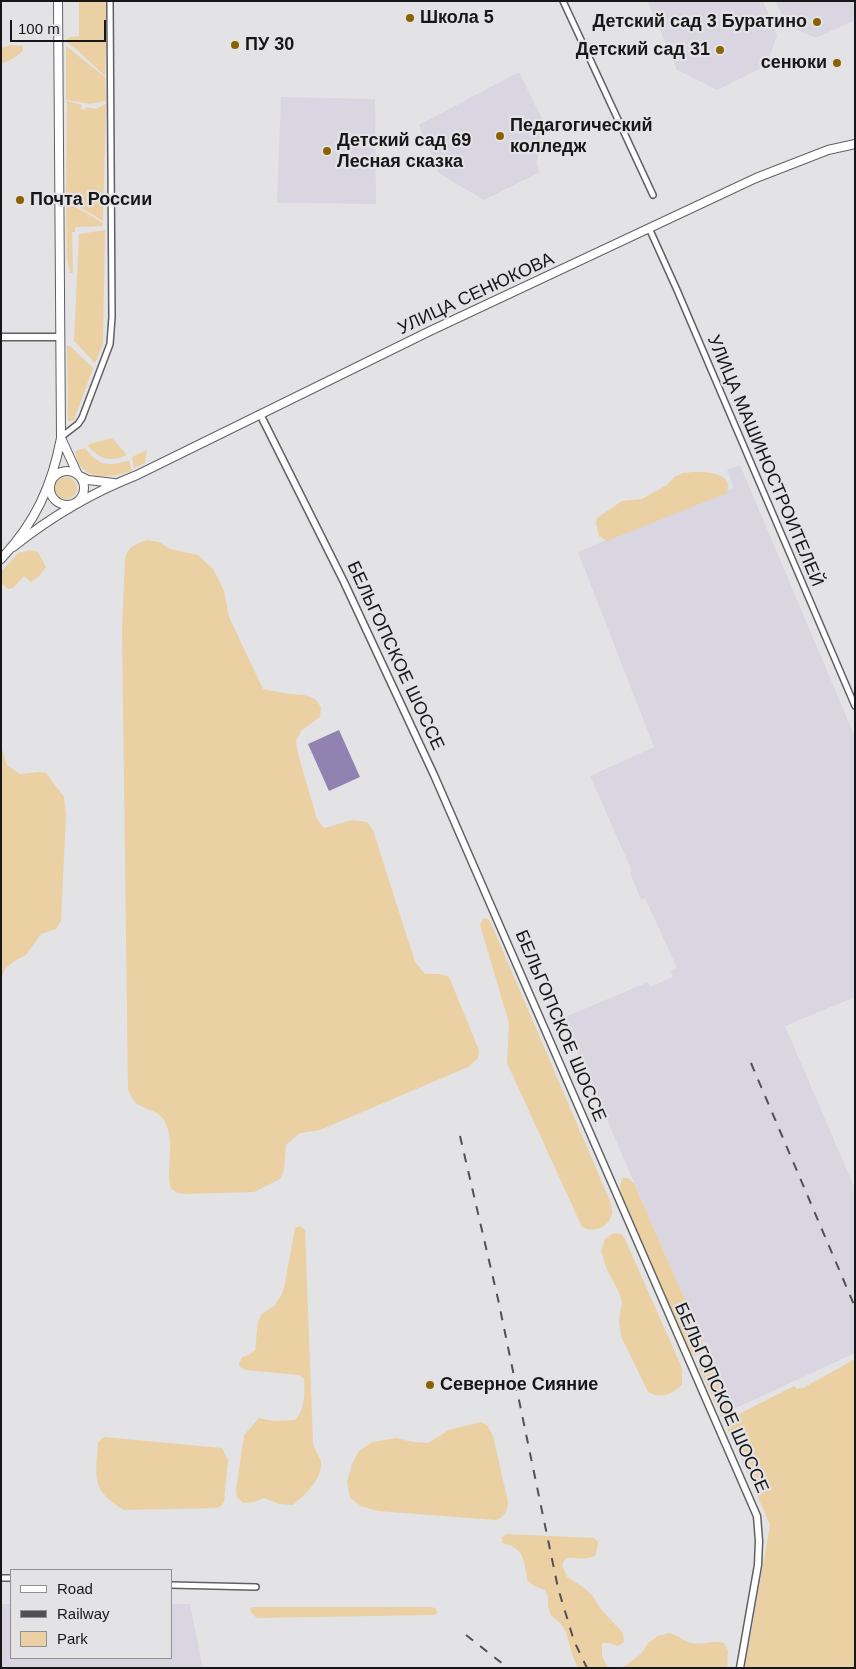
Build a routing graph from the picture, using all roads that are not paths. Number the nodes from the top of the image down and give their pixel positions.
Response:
1 (58, 1) edge
2 (110, 1) edge
3 (563, 1) edge
4 (855, 144) edge
5 (653, 195) dead end
6 (649, 228) junction
7 (1, 337) edge
8 (60, 337) junction
9 (260, 414) junction
10 (61, 438) junction
11 (78, 475) junction
12 (51, 480) junction
13 (114, 484) junction
14 (76, 503) junction
15 (13, 547) junction
16 (1, 559) edge
17 (855, 706) edge
18 (172, 1585) edge
19 (256, 1587) dead end
20 (740, 1668) edge

1 - 8 main road
2 - 10 street
3 - 5 street
4 - 6 main road, УЛИЦА СЕНЮКОВА
6 - 9 main road, УЛИЦА СЕНЮКОВА
6 - 17 street, УЛИЦА МАШИНОСТРОИТЕЛЕЙ
7 - 8 street
8 - 10 main road
9 - 13 main road, УЛИЦА СЕНЮКОВА
9 - 20 street, БЕЛЬГОПСКОЕ ШОССЕ
10 - 11 main road
10 - 12 main road, УЛИЦА СЕНЮКОВА
11 - 12 main road
11 - 13 main road
11 - 14 main road
12 - 14 main road
12 - 15 main road, УЛИЦА СЕНЮКОВА
13 - 14 main road, УЛИЦА СЕНЮКОВА
14 - 15 main road, УЛИЦА СЕНЮКОВА
15 - 16 main road, УЛИЦА СЕНЮКОВА
18 - 19 street

